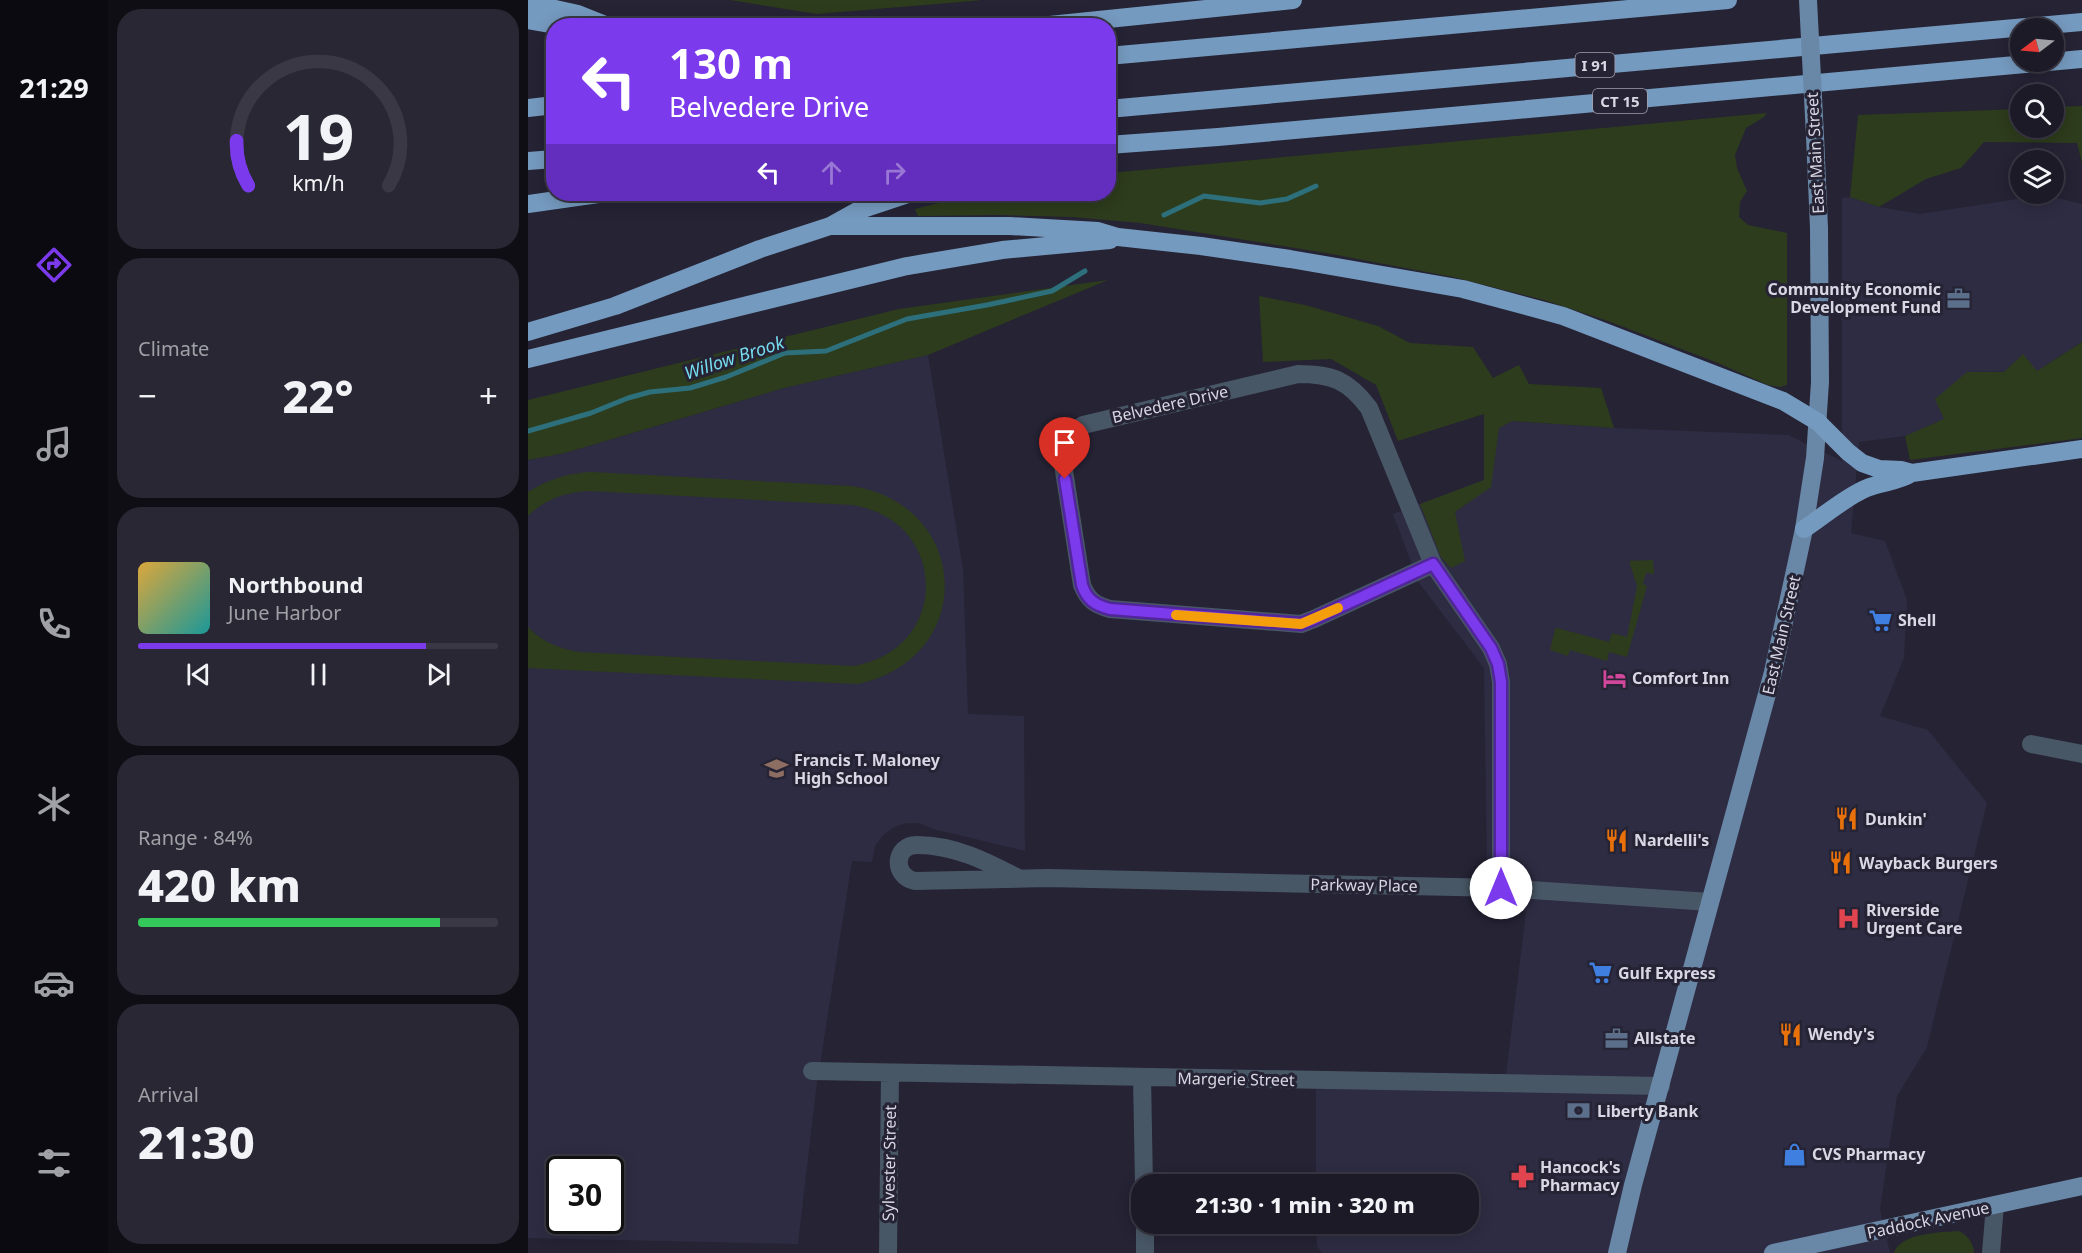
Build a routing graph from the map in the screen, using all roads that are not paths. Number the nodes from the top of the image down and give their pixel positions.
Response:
1 (1293, 0) edge
2 (1728, 0) edge
3 (1808, 0) edge
4 (528, 3) edge
5 (588, 18) edge
6 (1116, 18) edge
7 (528, 20) edge
8 (2082, 22) edge
9 (546, 23) edge
10 (1116, 55) edge
11 (2082, 59) edge
12 (546, 106) edge
13 (528, 108) edge
14 (1116, 108) edge
15 (1158, 142) junction
16 (1116, 145) edge
17 (1116, 155) edge
18 (546, 160) edge
19 (528, 161) edge
20 (549, 201) edge
21 (887, 201) edge
22 (528, 204) edge
23 (830, 226) junction
24 (1118, 237) junction
25 (528, 332) edge
26 (528, 359) edge
27 (1818, 422) junction
28 (2082, 450) edge
29 (1912, 473) junction
30 (1804, 529) junction
31 (1433, 564) junction
32 (2031, 744) dead end
33 (2082, 754) edge
34 (1017, 878) junction
35 (1501, 888) junction
36 (1710, 902) junction
37 (812, 1071) dead end
38 (890, 1073) junction
39 (1142, 1077) junction
40 (1660, 1086) junction
41 (1144, 1174) edge
42 (2082, 1186) edge
43 (1995, 1205) junction
44 (1145, 1234) edge
45 (888, 1253) edge
46 (1145, 1253) edge
47 (1617, 1253) edge
48 (1773, 1253) edge
49 (1991, 1253) edge

1 - 6 highway
2 - 10 highway
3 - 27 main road, East Main Street, bridge
4 - 5 highway
7 - 9 highway
8 - 14 highway, I 91
11 - 15 highway, CT 15
12 - 13 highway
15 - 16 highway, CT 15
15 - 17 highway
18 - 19 highway
20 - 22 highway
21 - 23 highway
23 - 24 highway
23 - 25 highway
24 - 26 highway
24 - 27 highway
27 - 29 highway
27 - 30 main road, East Main Street
28 - 29 highway
29 - 30 highway
30 - 36 main road, East Main Street
31 - 31 street, Belvedere Drive
31 - 35 street, Belvedere Drive
32 - 33 street
34 - 34 street, Parkway Place
34 - 35 street, Parkway Place
35 - 36 street, Parkway Place
36 - 40 main road, East Main Street
37 - 38 street, Margerie Street
38 - 39 street, Margerie Street
38 - 45 street, Sylvester Street
39 - 40 street, Margerie Street
39 - 41 street
40 - 47 main road, East Main Street
42 - 43 main road, Paddock Avenue
43 - 48 main road, Paddock Avenue
43 - 49 street
44 - 46 street

